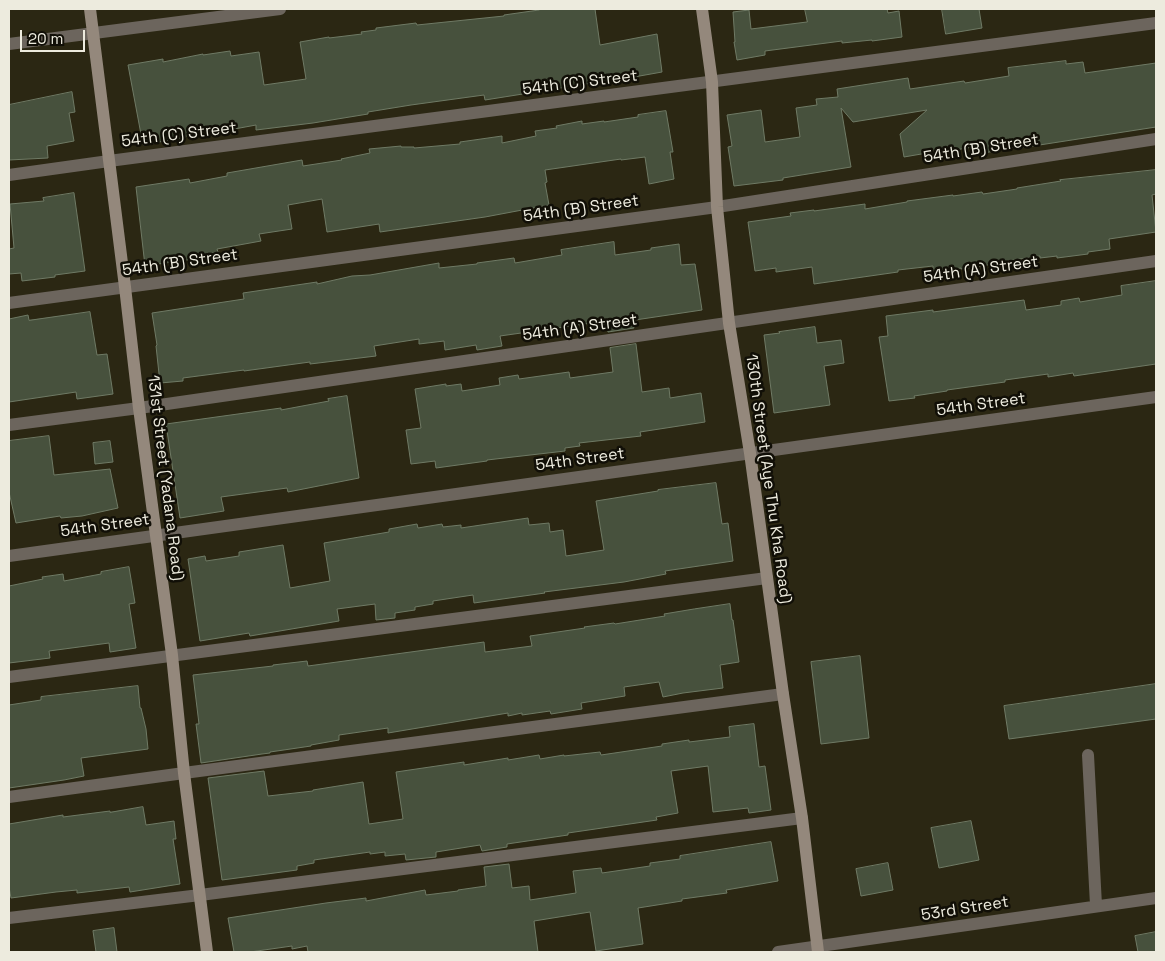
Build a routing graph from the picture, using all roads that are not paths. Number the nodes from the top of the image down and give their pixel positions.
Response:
1 (90, 9) edge
2 (280, 9) edge
3 (702, 9) edge
4 (1156, 23) edge
5 (93, 33) junction
6 (9, 44) edge
7 (712, 82) junction
8 (1156, 139) edge
9 (109, 160) junction
10 (9, 175) edge
11 (717, 206) junction
12 (1156, 261) edge
13 (125, 287) junction
14 (9, 303) edge
15 (729, 323) junction
16 (1156, 397) edge
17 (139, 408) junction
18 (9, 425) edge
19 (750, 453) junction
20 (155, 536) junction
21 (9, 556) edge
22 (767, 578) junction
23 (172, 655) junction
24 (9, 677) edge
25 (783, 694) junction
26 (1088, 755) dead end
27 (184, 773) junction
28 (9, 797) edge
29 (802, 818) junction
30 (200, 895) junction
31 (1156, 898) edge
32 (1096, 906) junction
33 (9, 918) edge
34 (818, 950) edge
35 (208, 952) edge
36 (778, 952) edge

1 - 5 street, 131st Street (Yadana Road)
2 - 5 street
3 - 7 street, 130th Street (Aye Thu Kha Road)
4 - 7 street, 54th (C) Street
5 - 6 street
5 - 9 street, 131st Street (Yadana Road)
7 - 9 street, 54th (C) Street
7 - 11 street, 130th Street (Aye Thu Kha Road)
8 - 11 street, 54th (B) Street
9 - 10 street, 54th (C) Street
9 - 13 street, 131st Street (Yadana Road)
11 - 13 street, 54th (B) Street
11 - 15 street, 130th Street (Aye Thu Kha Road)
12 - 15 street, 54th (A) Street
13 - 14 street, 54th (B) Street
13 - 17 street, 131st Street (Yadana Road)
15 - 17 street, 54th (A) Street
15 - 19 street, 130th Street (Aye Thu Kha Road)
16 - 19 street, 54th Street
17 - 18 street, 54th (A) Street
17 - 20 street, 131st Street (Yadana Road)
19 - 20 street, 54th Street
19 - 22 street, 130th Street (Aye Thu Kha Road)
20 - 21 street, 54th Street
20 - 23 street, 131st Street (Yadana Road)
22 - 23 street
22 - 25 street, 130th Street (Aye Thu Kha Road)
23 - 24 street
23 - 27 street, 131st Street (Yadana Road)
25 - 27 street
25 - 29 street, 130th Street (Aye Thu Kha Road)
26 - 32 street
27 - 28 street
27 - 30 street, 131st Street (Yadana Road)
29 - 30 street
29 - 34 street, 130th Street (Aye Thu Kha Road)
30 - 33 street
30 - 35 street, 131st Street (Yadana Road)
31 - 32 street, 53rd Street
32 - 34 street, 53rd Street
34 - 36 street, 53rd Street

